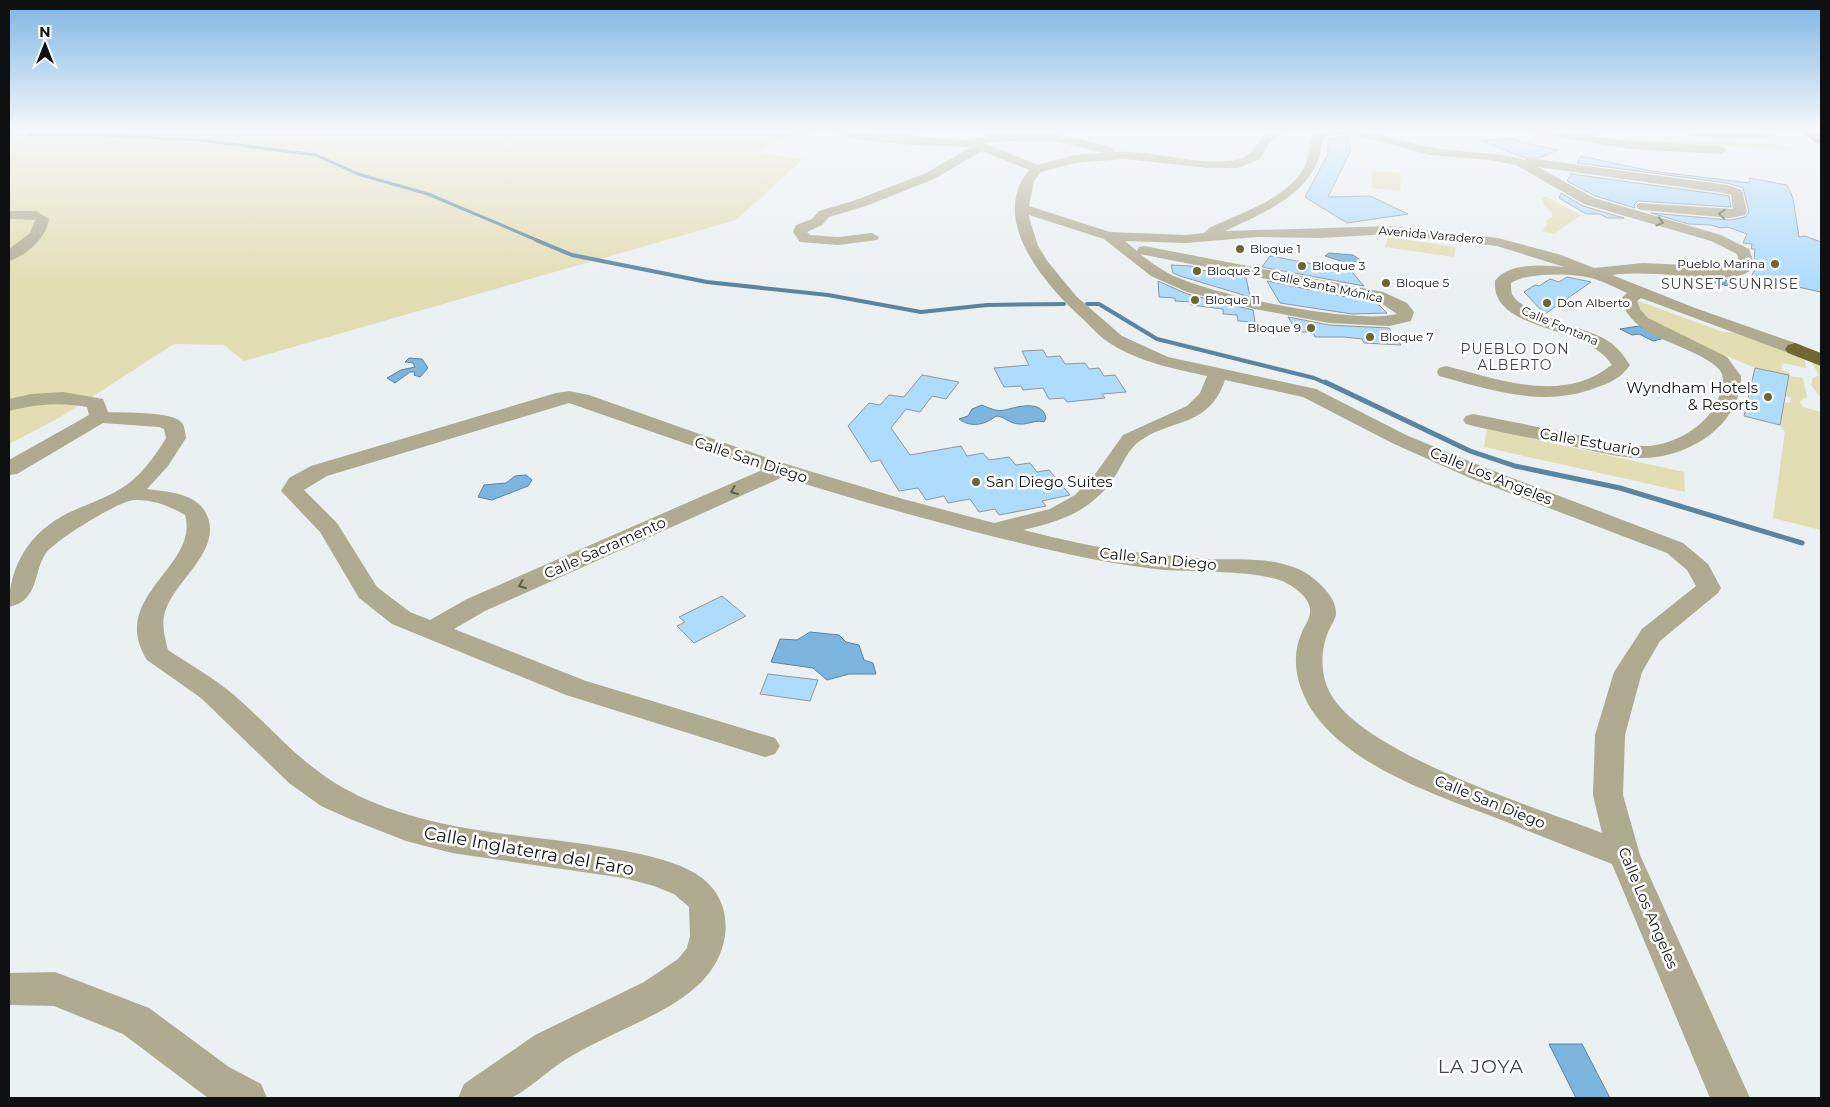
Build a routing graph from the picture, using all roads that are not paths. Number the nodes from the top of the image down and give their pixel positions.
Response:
1 (916, 182) edge
2 (1027, 182) edge
3 (1298, 182) edge
4 (1559, 182) edge
5 (1668, 182) edge
6 (1589, 201) junction
7 (1022, 208) junction
8 (9, 215) edge
9 (872, 236) dead end
10 (1212, 238) junction
11 (1115, 241) junction
12 (9, 256) edge
13 (1591, 273) junction
14 (1639, 293) junction
15 (1795, 349) junction
16 (1821, 355) edge
17 (1821, 360) edge
18 (1446, 372) dead end
19 (1218, 373) junction
20 (9, 405) edge
21 (99, 417) junction
22 (1473, 420) dead end
23 (9, 470) edge
24 (779, 471) junction
25 (130, 493) junction
26 (994, 529) junction
27 (9, 600) edge
28 (433, 630) junction
29 (765, 746) dead end
30 (1624, 855) junction
31 (9, 987) edge
32 (491, 1095) edge
33 (247, 1098) edge
34 (1730, 1098) edge

1 - 9 street
2 - 7 street, Calle Los Angeles
3 - 10 street
4 - 6 street
5 -> 6 street
6 -> 13 street
7 - 11 street, Avenida Varadero
7 - 19 street, Calle Los Angeles
8 - 12 street
10 - 11 street, Avenida Varadero
10 - 13 street, Avenida Varadero
11 - 11 street, Calle Santa Mónica
13 - 14 street, Avenida Varadero
13 - 18 street, Calle Fontana
14 - 15 street, Avenida Varadero
14 - 22 street, Calle Estuario
15 - 16 highway
15 - 17 highway
19 - 26 street
19 - 30 street, Calle Los Angeles
20 - 21 street
21 - 23 street
21 - 25 street
24 - 26 street, Calle San Diego
24 -> 28 street, Calle Sacramento
24 - 28 street, Calle San Diego
25 - 27 street
25 - 32 street, Calle Inglaterra del Faro
26 - 30 street, Calle San Diego
28 - 29 street, Calle San Diego
30 - 34 street, Calle Los Angeles
31 - 33 street

